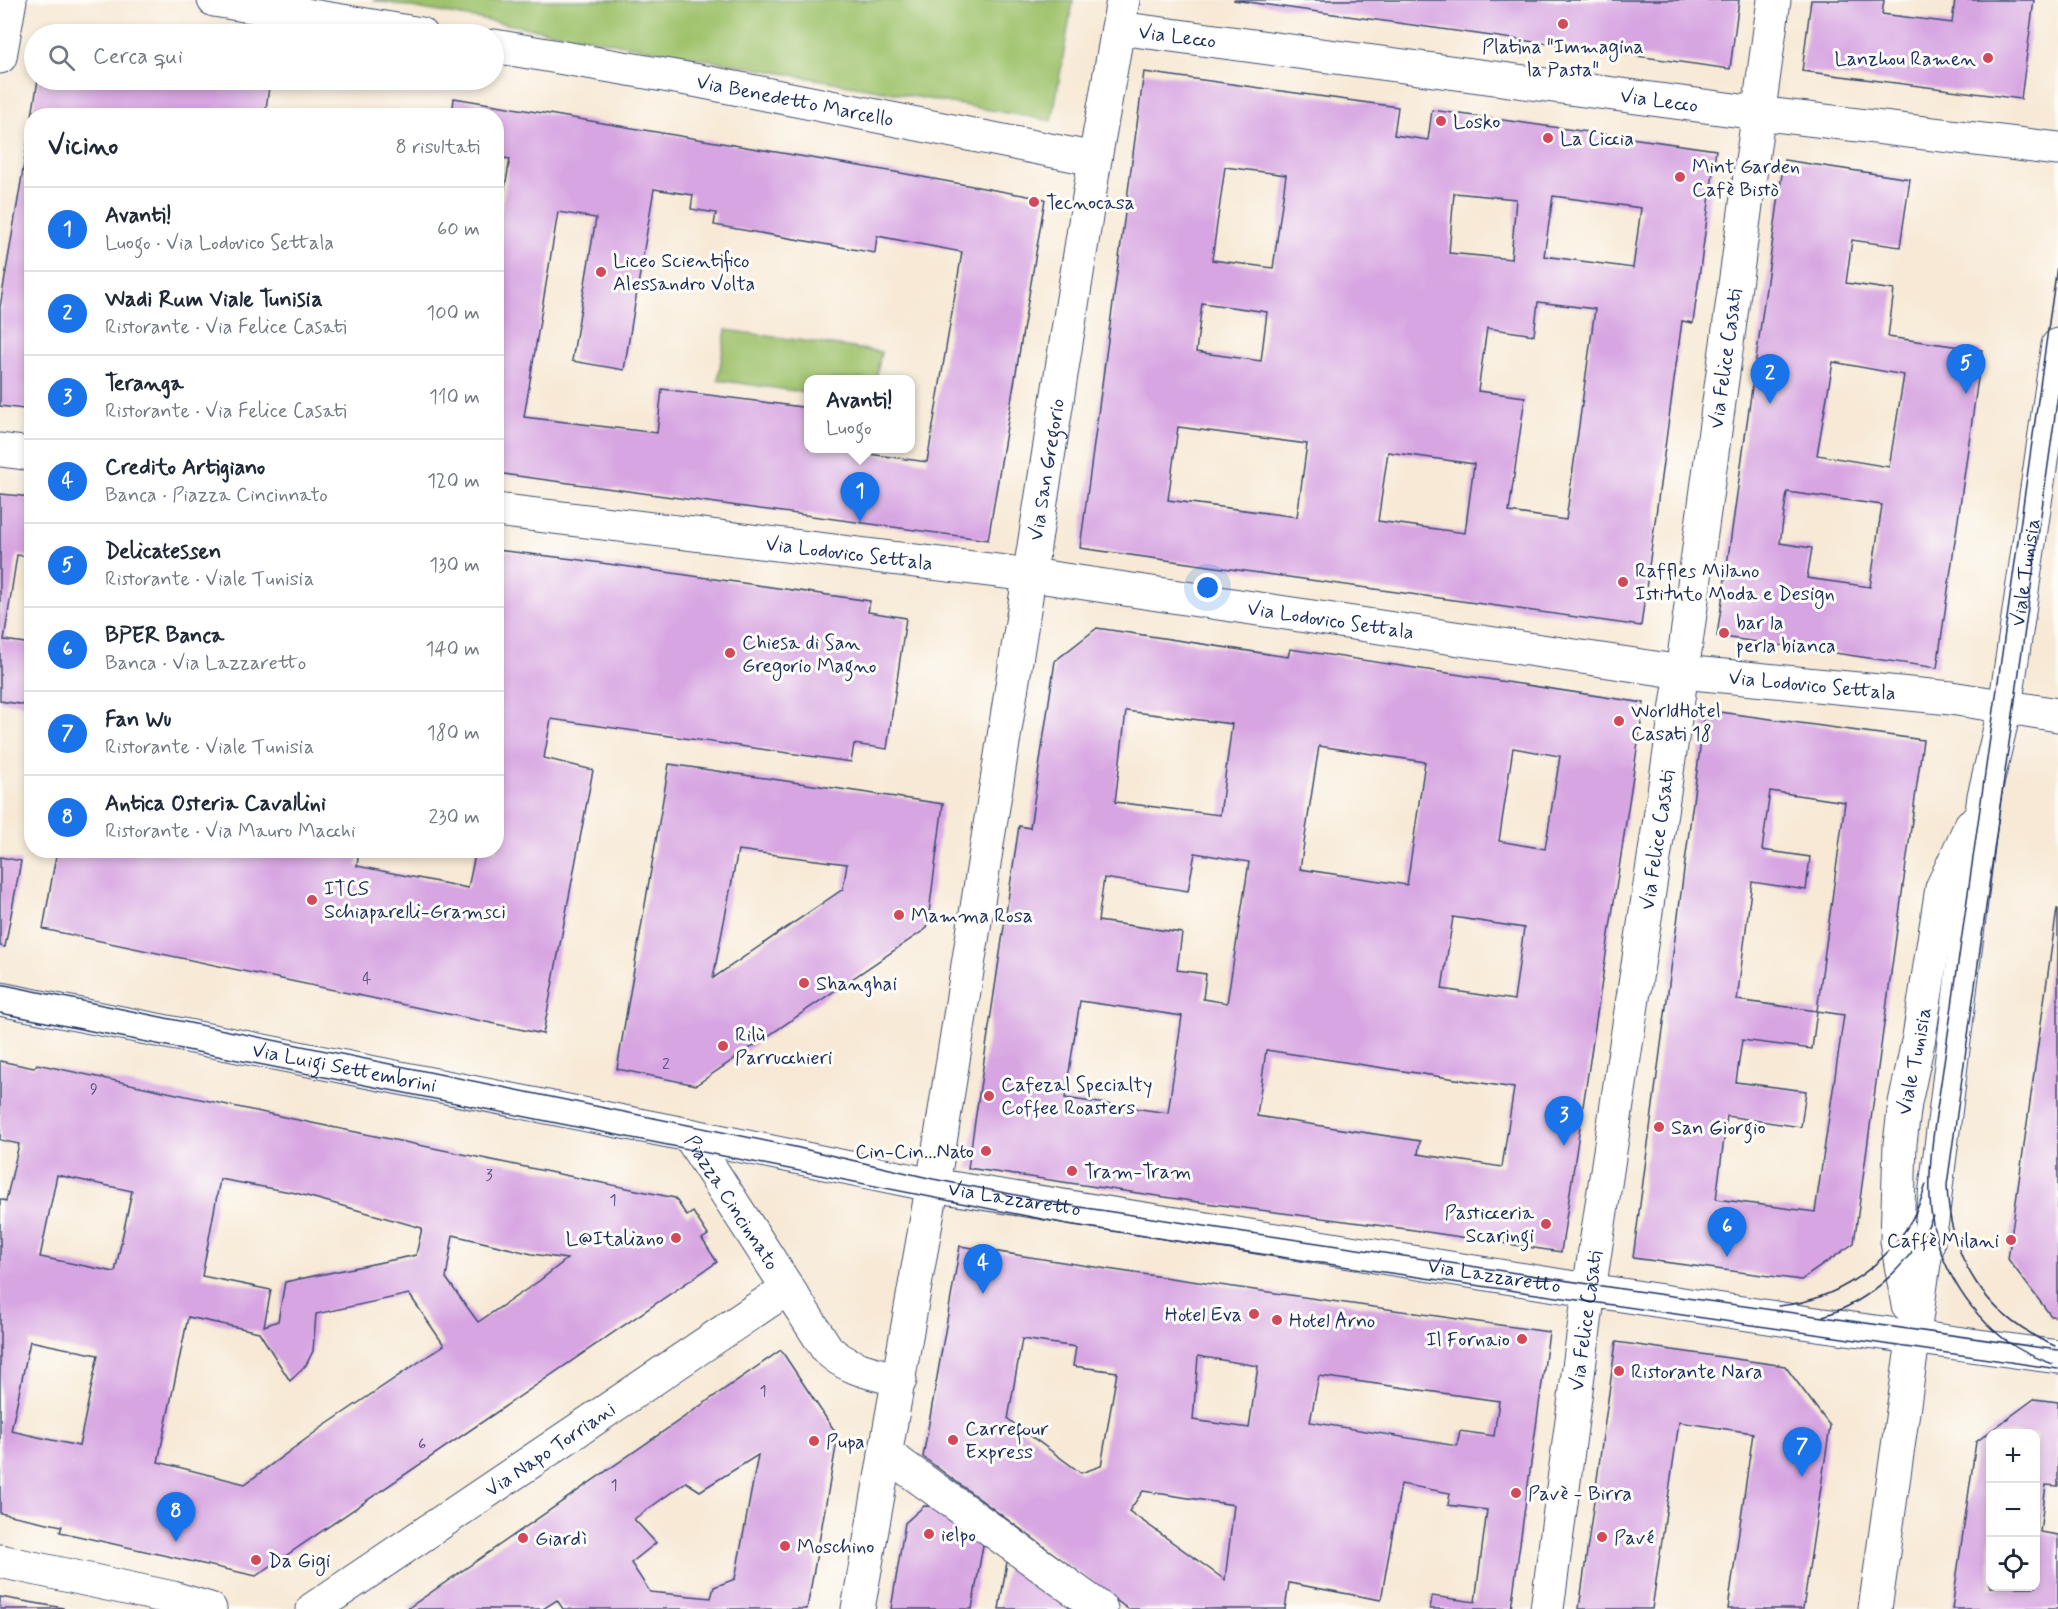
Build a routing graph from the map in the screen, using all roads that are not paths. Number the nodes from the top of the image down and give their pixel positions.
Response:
1 (10, 0) edge
2 (214, 0) edge
3 (1774, 0) edge
4 (1120, 14) edge
5 (361, 24) edge
6 (504, 48) edge
7 (0, 57) edge
8 (1757, 113) junction
9 (2058, 148) edge
10 (1095, 159) junction
11 (2058, 345) edge
12 (0, 450) edge
13 (24, 453) edge
14 (504, 511) edge
15 (1031, 575) junction
16 (1682, 672) junction
17 (2005, 707) junction
18 (2058, 715) edge
19 (0, 999) edge
20 (689, 1135) junction
21 (932, 1185) junction
22 (788, 1288) junction
23 (1589, 1290) junction
24 (1913, 1336) junction
25 (2058, 1357) edge
26 (900, 1380) junction
27 (885, 1453) junction
28 (0, 1562) edge
29 (210, 1609) edge
30 (313, 1609) edge
31 (858, 1609) edge
32 (1101, 1609) edge
33 (1547, 1609) edge
34 (1875, 1609) edge

1 - 7 street
2 - 5 street
3 - 8 street, Via Felice Casati
4 - 8 street, Via Lecco
4 - 10 street, Via San Gregorio
6 - 10 street, Via Benedetto Marcello
8 - 9 street, Via Lecco
8 - 16 street, Via Felice Casati
10 - 15 street, Via San Gregorio
11 - 17 street, Viale Tunisia
12 - 13 street
14 - 15 street, Via Lodovico Settala
15 - 16 street, Via Lodovico Settala
15 - 21 street, Via San Gregorio
16 - 17 street, Via Lodovico Settala
16 - 23 street, Via Felice Casati
17 - 18 street, Via Lodovico Settala
17 - 24 street, Viale Tunisia
19 - 20 street, Via Luigi Settembrini
20 - 21 street, Piazza Cincinnato
20 - 22 street, Piazza Cincinnato
21 - 23 street, Via Lazzaretto
21 - 26 street
22 - 26 street, Piazza Cincinnato
22 - 30 street, Via Napo Torriani
23 - 24 street, Via Lazzaretto
23 - 33 street, Via Felice Casati
24 - 25 street, Via Lazzaretto
24 - 34 street, Viale Tunisia
26 - 27 street
27 - 31 street
27 - 32 street
28 - 29 street

